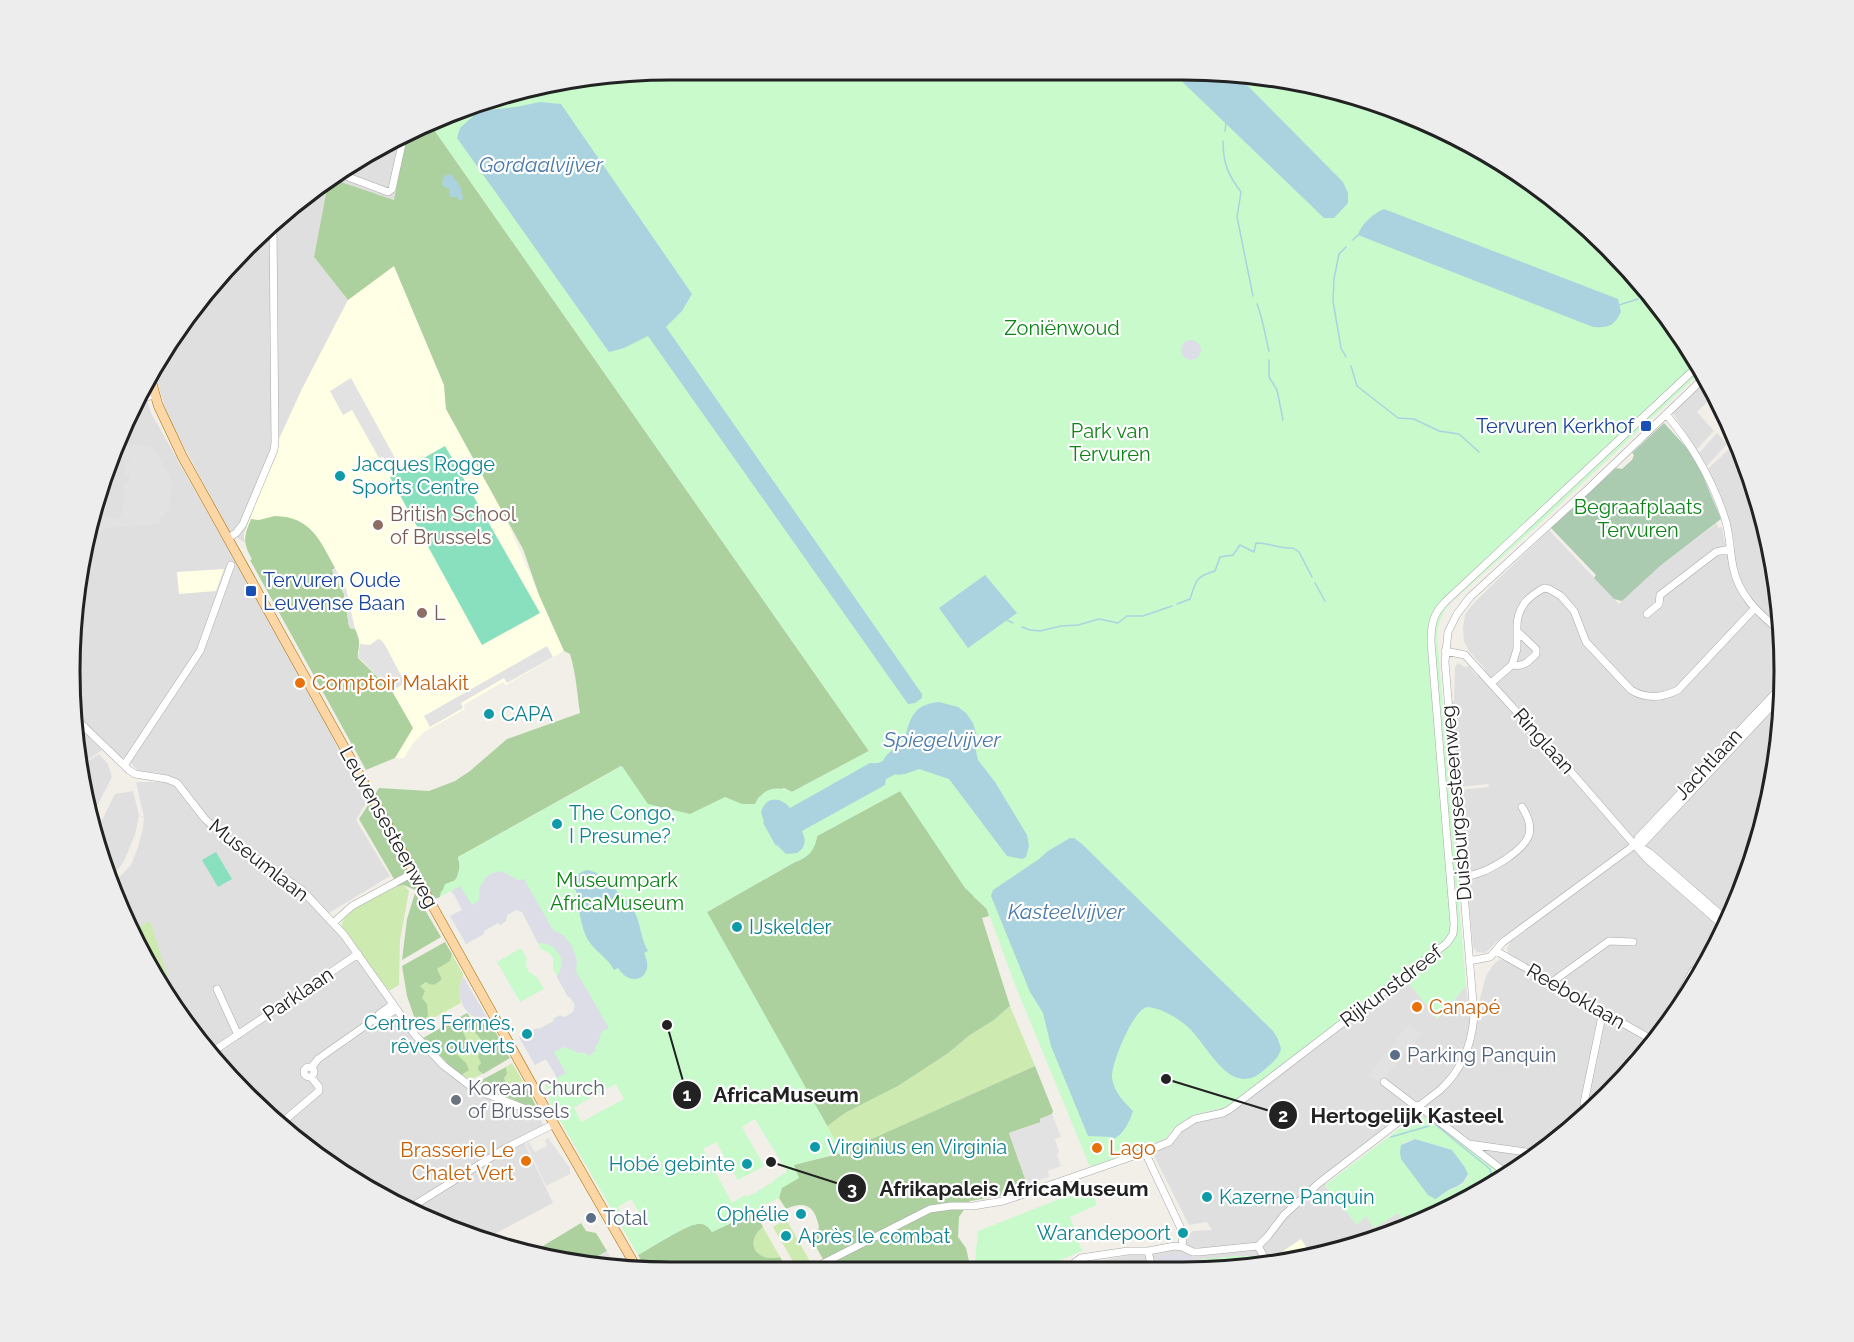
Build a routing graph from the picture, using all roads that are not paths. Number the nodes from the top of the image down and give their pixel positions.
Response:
1 (402, 144) edge
2 (346, 176) edge
3 (273, 234) edge
4 (1693, 371) edge
5 (1699, 382) edge
6 (153, 386) edge
7 (150, 392) edge
8 (154, 392) junction
9 (148, 394) edge
10 (1666, 414) junction
11 (228, 538) junction
12 (1730, 549) junction
13 (231, 565) dead end
14 (1754, 609) junction
15 (1647, 614) dead end
16 (1772, 625) edge
17 (1517, 631) junction
18 (1445, 651) junction
19 (1512, 665) junction
20 (1491, 683) junction
21 (1773, 695) edge
22 (1773, 704) edge
23 (83, 725) edge
24 (125, 764) junction
25 (1522, 807) dead end
26 (1635, 844) junction
27 (413, 873) junction
28 (1462, 877) junction
29 (1721, 915) edge
30 (1719, 922) edge
31 (333, 923) junction
32 (1632, 942) dead end
33 (1496, 951) junction
34 (358, 954) junction
35 (1469, 961) junction
36 (1552, 982) junction
37 (217, 988) dead end
38 (394, 1006) junction
39 (1602, 1011) junction
40 (238, 1035) junction
41 (1648, 1036) edge
42 (216, 1049) edge
43 (1384, 1082) dead end
44 (1584, 1103) dead end
45 (1419, 1106) junction
46 (538, 1114) dead end
47 (286, 1120) edge
48 (554, 1124) junction
49 (1469, 1144) junction
50 (1145, 1152) junction
51 (1527, 1152) edge
52 (1501, 1169) edge
53 (415, 1205) edge
54 (1258, 1246) junction
55 (1182, 1247) junction
56 (1148, 1251) junction
57 (1264, 1256) edge
58 (630, 1261) edge
59 (826, 1262) edge
60 (1075, 1262) edge
61 (1150, 1262) edge

1 - 2 street
3 - 11 street
4 - 50 street, Rijkunstdreef
5 - 10 street, Duisburgsesteenweg
6 - 8 main road, Leuvensesteenweg
7 - 8 street
8 - 9 street
8 - 11 main road, Leuvensesteenweg
10 - 12 street
10 - 18 street, Duisburgsesteenweg
11 - 27 main road, Leuvensesteenweg
12 - 14 street
12 - 15 street
13 - 24 street
14 - 16 street
14 - 17 street
17 - 19 street
17 - 19 street
18 - 20 street, Ringlaan
18 - 28 street, Duisburgsesteenweg
19 - 20 street
20 - 26 street, Ringlaan
21 - 26 street, Jachtlaan
22 - 26 street, Jachtlaan
23 - 24 street, Museumlaan
24 - 31 street, Museumlaan
25 - 28 street
26 - 29 street, Ringlaan
26 - 30 street, Ringlaan
26 - 33 street, Jachtlaan
27 - 31 street
27 - 48 main road, Leuvensesteenweg
28 - 35 street, Duisburgsesteenweg
31 - 34 street, Museumlaan
32 - 36 street
33 - 35 street, Jachtlaan
33 - 36 street, Reeboklaan
34 - 38 street, Museumlaan
34 - 40 street, Parklaan
35 - 45 street, Duisburgsesteenweg
36 - 39 street, Reeboklaan
37 - 40 street
38 - 46 street, Museumlaan
38 - 47 street
39 - 41 street, Reeboklaan
39 - 44 street
40 - 42 street, Parklaan
43 - 45 street
45 - 49 street
45 - 54 street, Duisburgsesteenweg
48 - 53 street
48 - 58 main road, Leuvensesteenweg
49 - 51 street
49 - 52 street
50 - 55 street
50 - 59 street
54 - 55 street
54 - 57 street
55 - 56 street
56 - 60 street
56 - 61 street

